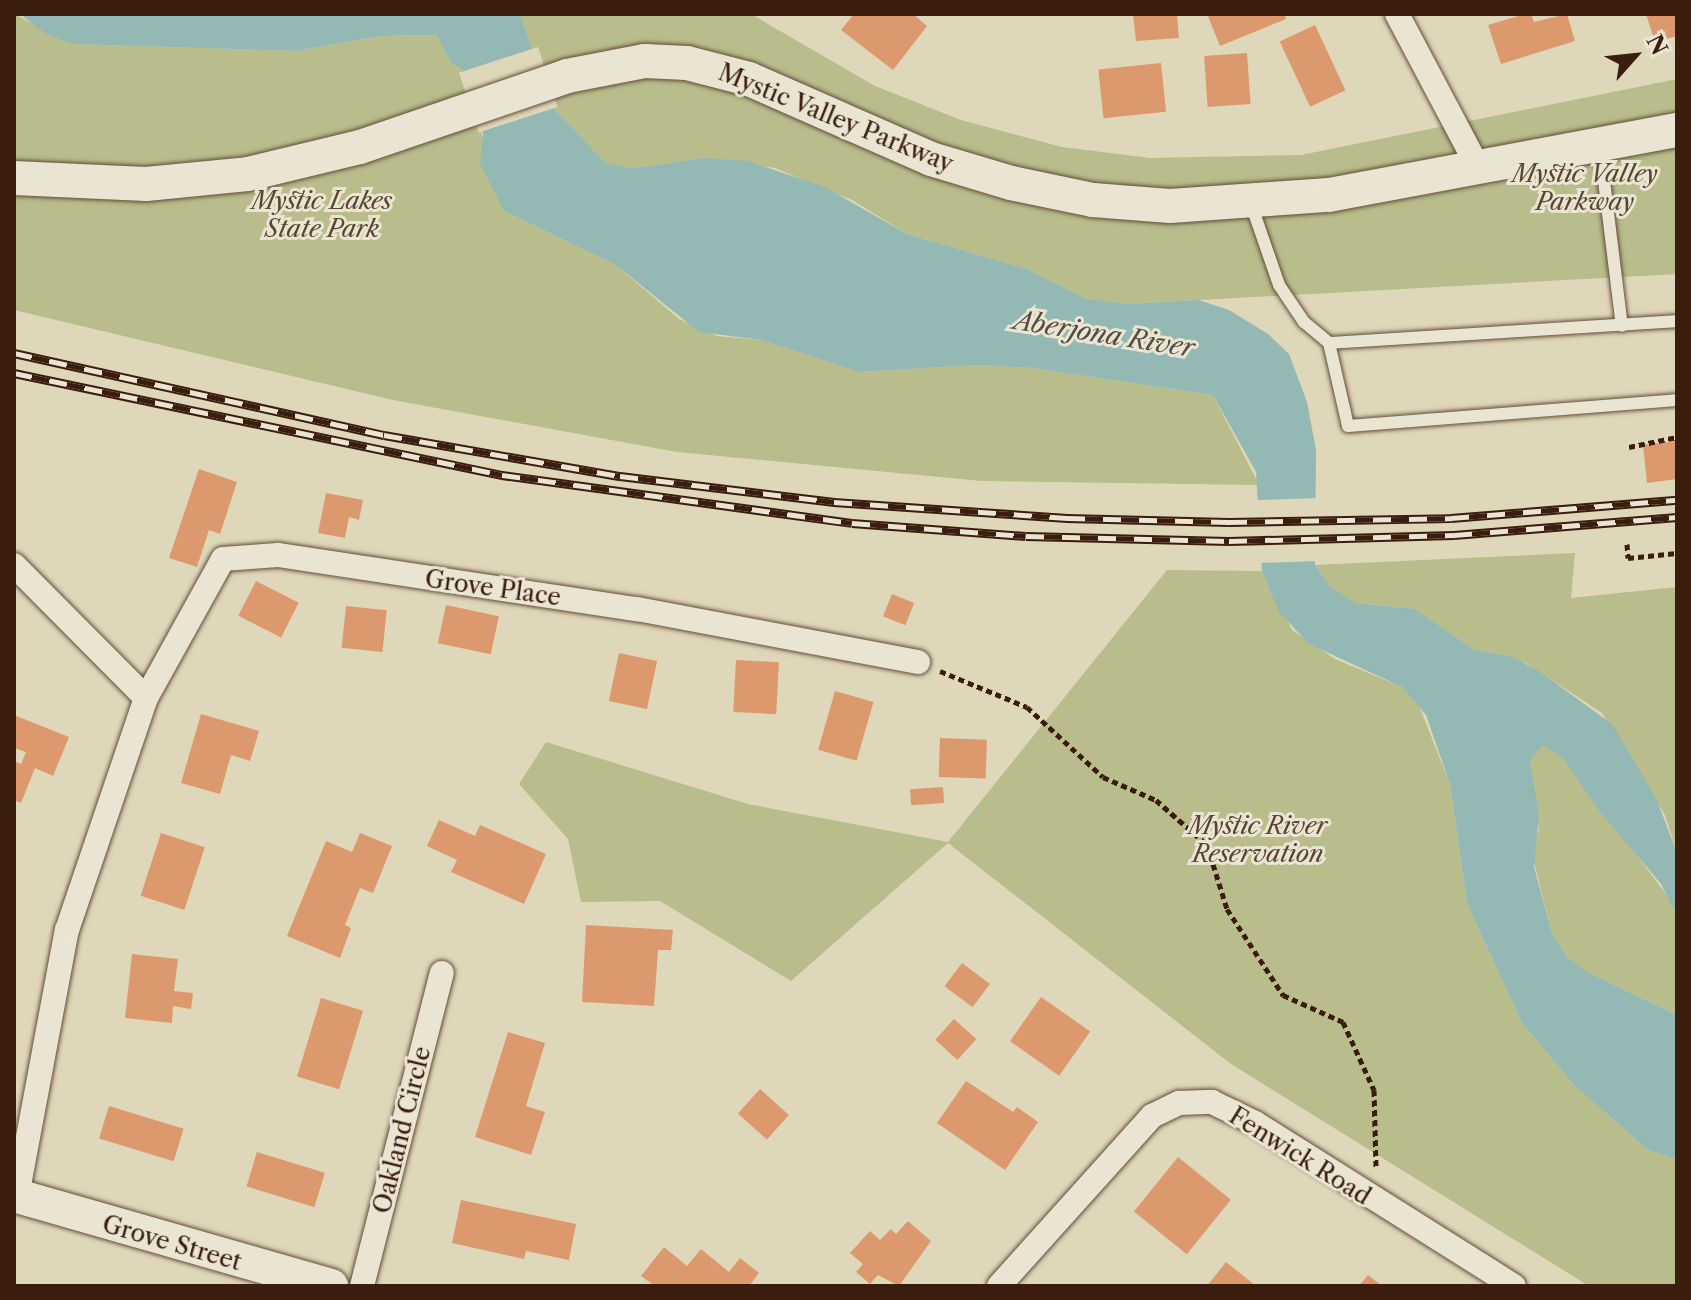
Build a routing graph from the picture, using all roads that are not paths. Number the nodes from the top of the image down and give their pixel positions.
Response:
1 (1397, 14) edge
2 (1673, 131) edge
3 (1600, 145) junction
4 (1478, 167) junction
5 (14, 178) edge
6 (1251, 204) junction
7 (1677, 321) edge
8 (1622, 326) junction
9 (1329, 343) junction
10 (1677, 400) edge
11 (14, 565) edge
12 (918, 662) road end
13 (146, 698) junction
14 (442, 973) dead end
15 (15, 1196) edge
16 (331, 1286) edge
17 (362, 1286) edge
18 (999, 1286) edge
19 (1514, 1286) edge

1 - 4 street
2 - 3 main road, Mystic Valley Parkway
3 - 4 main road, Mystic Valley Parkway
3 - 8 lane
4 - 6 main road, Mystic Valley Parkway
5 - 6 main road, Mystic Valley Parkway
6 - 9 lane
7 - 8 lane
8 - 9 lane
9 - 10 lane
11 - 13 street
12 - 13 street, Grove Place
13 - 15 street, Grove Place
14 - 17 street, Oakland Circle
15 - 16 main road, Grove Street
18 - 19 street, Fenwick Road

